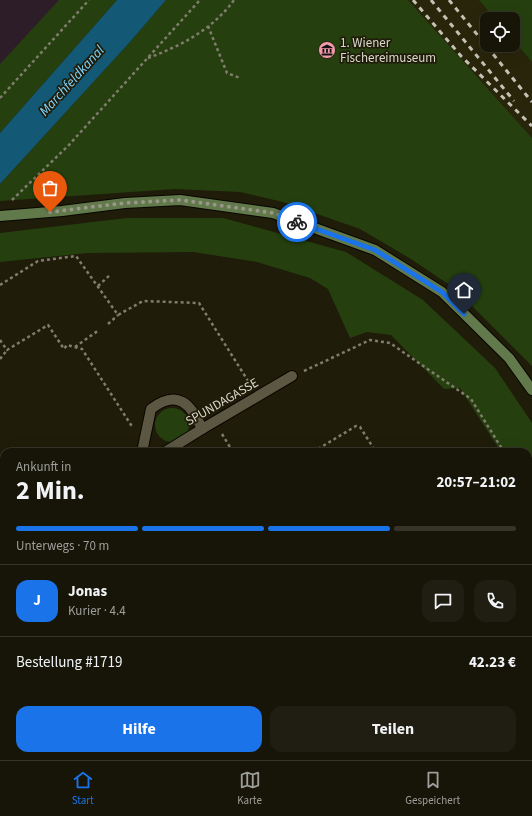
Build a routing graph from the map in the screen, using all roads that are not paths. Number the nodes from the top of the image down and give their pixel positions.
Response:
1 (0, 216) edge
2 (292, 376) road end
3 (532, 390) edge
4 (202, 428) junction
5 (142, 448) edge
6 (171, 448) edge

1 - 3 main road
2 - 4 street, SPUNDAGASSE
4 - 5 street
4 - 6 street, SPUNDAGASSE

